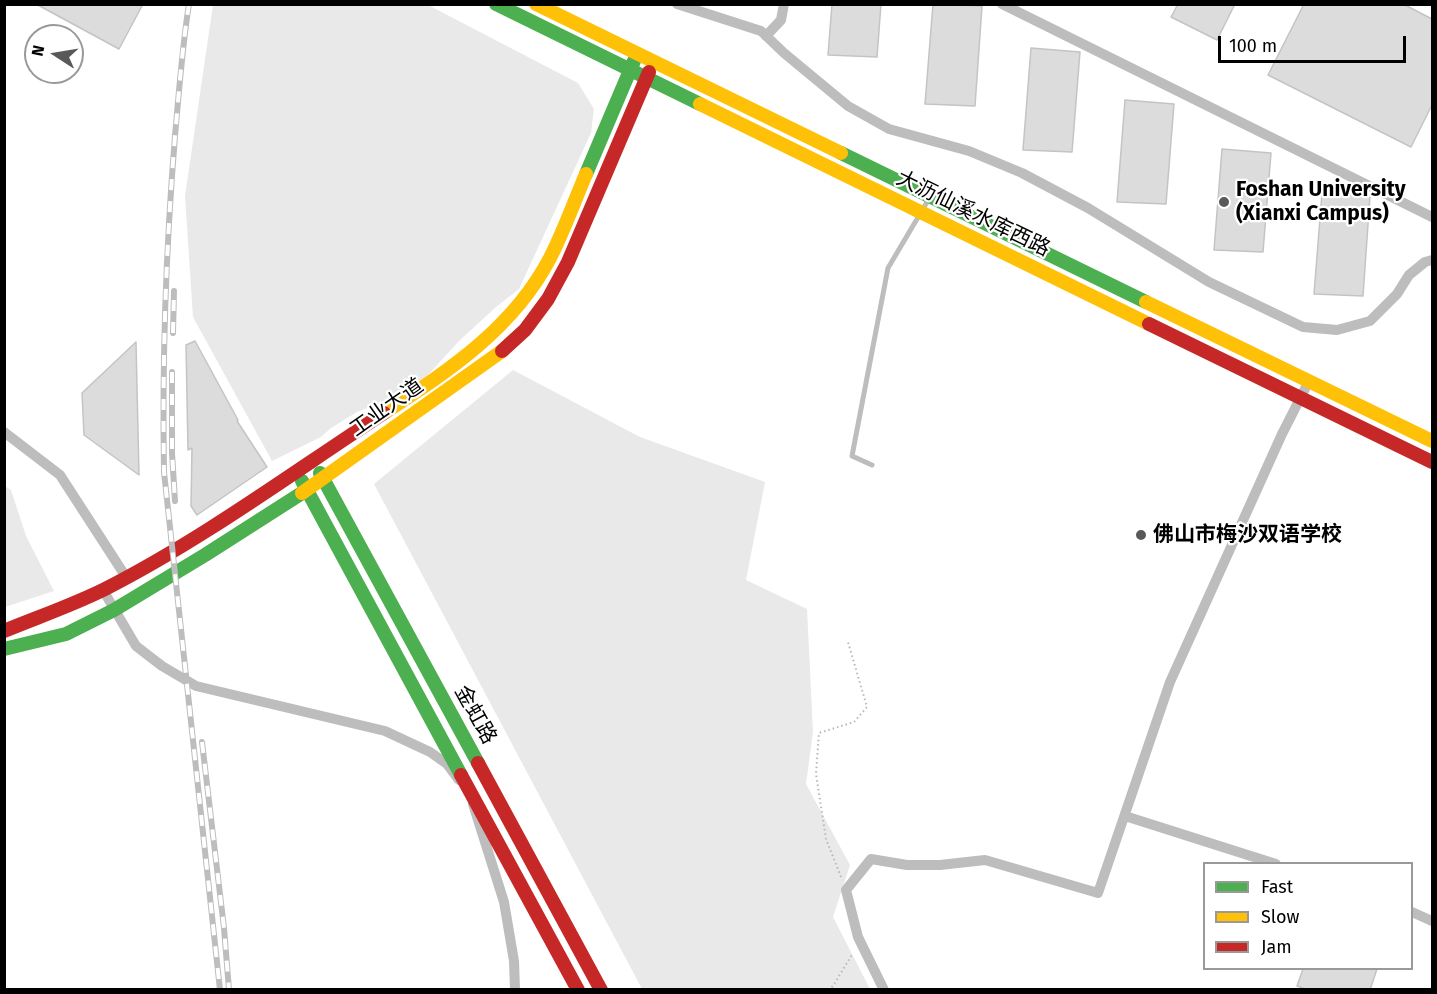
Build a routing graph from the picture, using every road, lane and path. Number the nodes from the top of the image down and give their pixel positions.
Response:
1 (496, 4) edge
2 (536, 4) edge
3 (677, 4) edge
4 (784, 4) edge
5 (1002, 4) edge
6 (766, 36) junction
7 (638, 54) junction
8 (653, 61) junction
9 (631, 70) junction
10 (646, 78) junction
11 (931, 195) junction
12 (921, 212) junction
13 (1432, 217) edge
14 (1432, 260) edge
15 (1309, 381) junction
16 (1300, 398) junction
17 (4, 432) edge
18 (1432, 441) edge
19 (313, 461) junction
20 (1432, 462) edge
21 (872, 465) dead end
22 (297, 471) junction
23 (323, 479) junction
24 (306, 489) junction
25 (126, 577) junction
26 (103, 590) junction
27 (114, 610) junction
28 (4, 631) edge
29 (848, 642) dead end
30 (4, 650) edge
31 (1125, 816) junction
32 (1270, 862) edge
33 (846, 890) junction
34 (1413, 912) edge
35 (1432, 921) edge
36 (860, 942) junction
37 (515, 990) edge
38 (578, 990) edge
39 (601, 990) edge
40 (828, 990) edge
41 (885, 990) edge

1 - 9 street, 大沥仙溪水库西路
2 - 7 street
3 - 6 street
4 - 6 street
5 - 13 street
6 - 14 street
7 - 8 street
7 - 9 street, 工业大道
8 - 10 street, 工业大道
8 - 11 street
9 - 10 street, 大沥仙溪水库西路
9 - 19 street, 工业大道
10 - 12 street, 大沥仙溪水库西路
10 - 23 street, 工业大道
11 - 12 lane
11 - 15 street
12 - 16 street, 大沥仙溪水库西路
12 - 21 lane
15 - 16 street
15 - 18 street
16 - 20 street, 大沥仙溪水库西路
16 - 31 street
17 - 25 street
19 - 22 street, 工业大道
19 - 23 street, 金虹路
22 - 24 street, 金虹路
22 - 25 street, 工业大道
23 - 24 street, 工业大道
23 - 39 street, 金虹路
24 - 27 street, 工业大道
24 - 38 street, 金虹路
25 - 26 street
26 - 27 street
26 - 28 street
27 - 30 street, 工业大道
27 - 37 street
29 - 33 path
31 - 32 street
31 - 33 street
33 - 36 street
34 - 35 street
36 - 40 path
36 - 41 street

